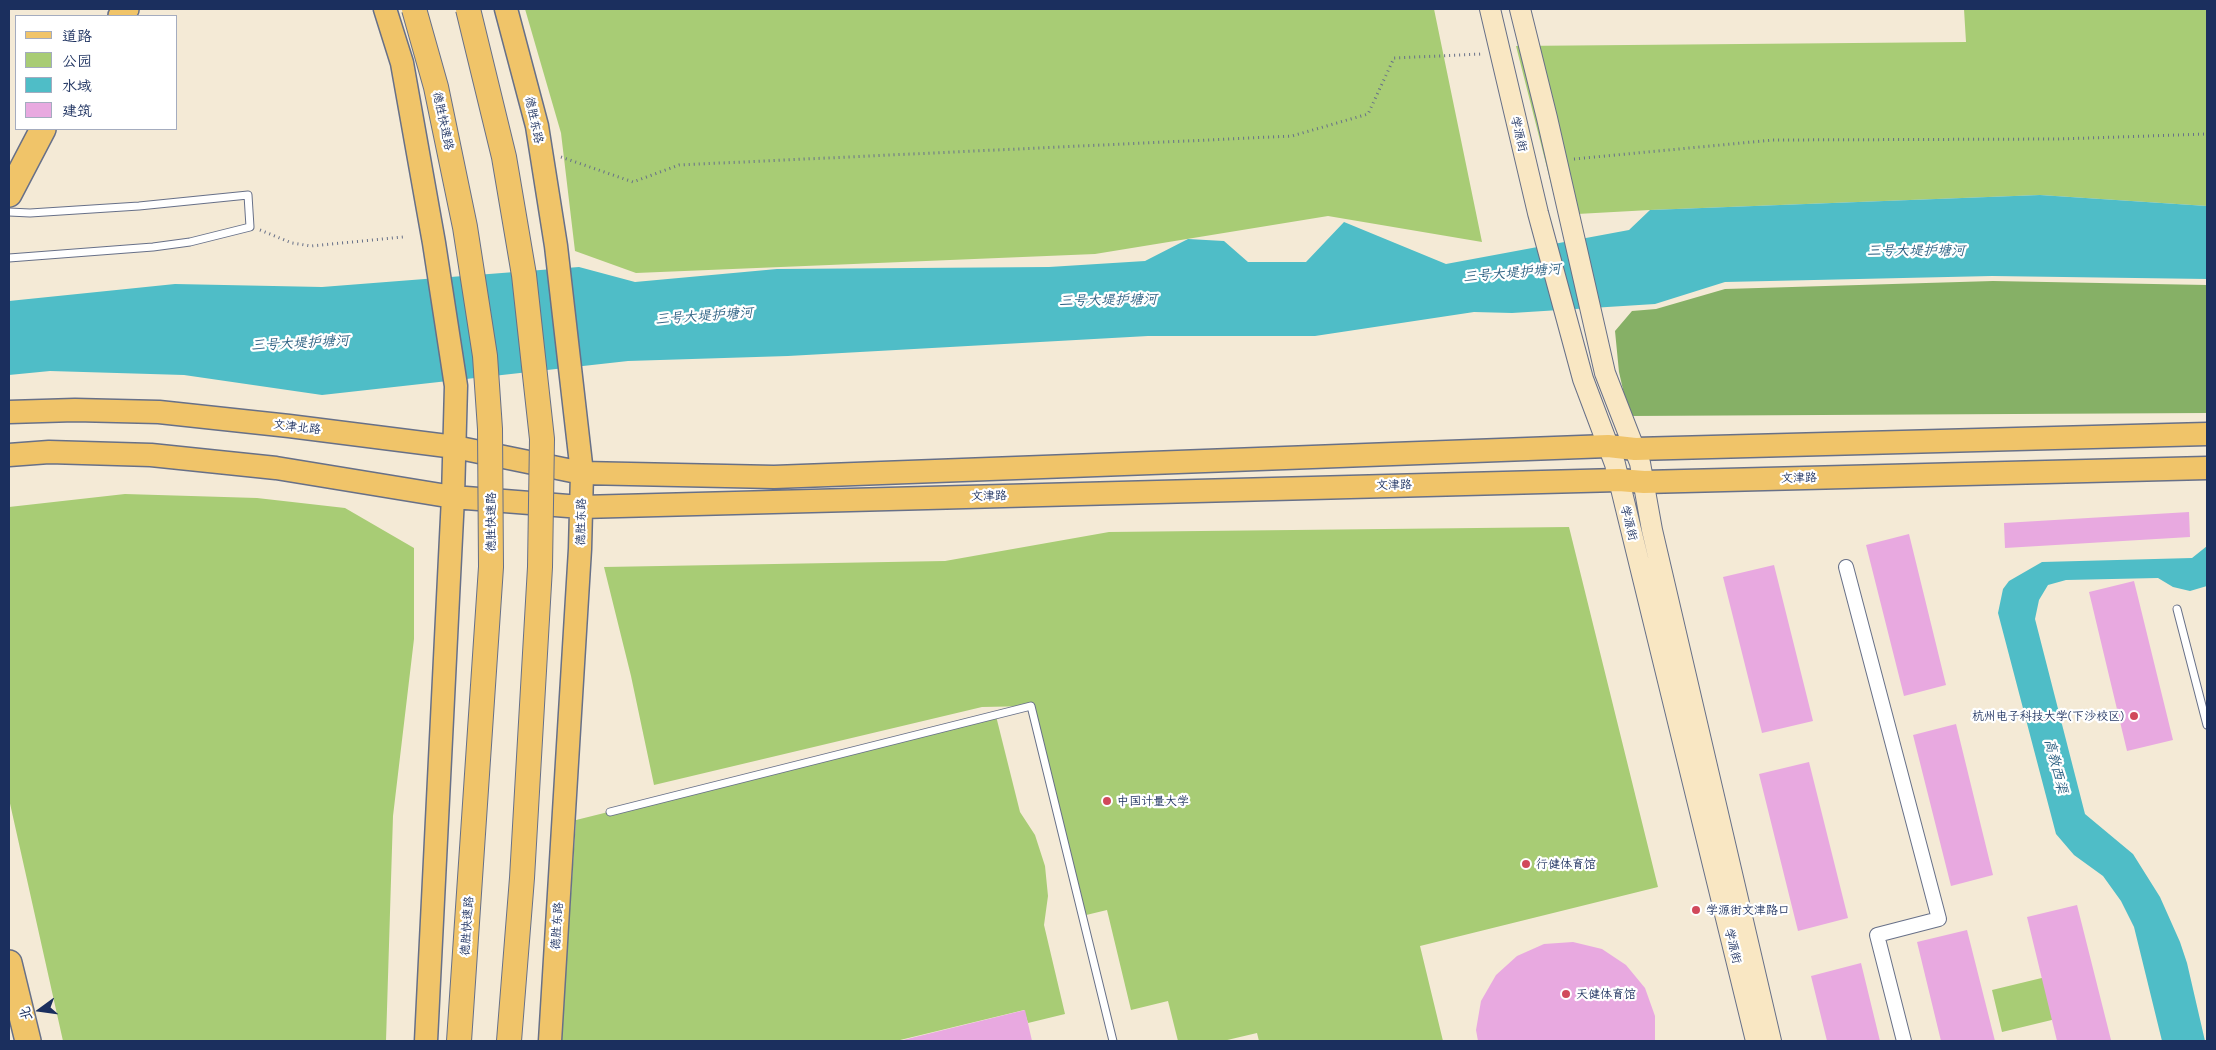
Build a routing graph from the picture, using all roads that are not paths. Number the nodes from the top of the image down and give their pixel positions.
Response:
1 (385, 9) edge
2 (414, 9) edge
3 (468, 9) edge
4 (506, 9) edge
5 (1490, 9) edge
6 (1520, 9) edge
7 (41, 130) edge
8 (9, 194) edge
9 (9, 212) edge
10 (9, 258) edge
11 (9, 412) edge
12 (2197, 435) edge
13 (1608, 446) junction
14 (455, 447) junction
15 (1635, 449) junction
16 (9, 455) edge
17 (2197, 468) edge
18 (582, 473) junction
19 (1619, 480) junction
20 (1644, 482) junction
21 (453, 497) junction
22 (581, 507) junction
23 (1846, 566) dead end
24 (2177, 610) dead end
25 (2207, 724) edge
26 (610, 812) dead end
27 (9, 963) edge
28 (9, 982) edge
29 (26, 1041) edge
30 (426, 1041) edge
31 (459, 1041) edge
32 (509, 1041) edge
33 (550, 1041) edge
34 (1113, 1041) edge
35 (1756, 1041) edge
36 (1771, 1041) edge
37 (1904, 1041) edge

1 - 14 main road
2 - 31 highway, 德胜快速路, bridge
3 - 32 highway, bridge
4 - 18 main road, 德胜东路
5 - 13 main road, 学源街
6 - 15 main road, 学源街
7 - 8 highway
9 - 10 lane
11 - 14 main road, 文津北路
12 - 15 main road
13 - 15 main road
13 - 18 main road
13 - 19 main road, 学源街
14 - 18 main road, 文津北路
14 - 21 main road
15 - 20 main road, 学源街
16 - 21 main road
17 - 20 main road, 文津路
18 - 22 main road, 德胜东路
19 - 20 main road, 文津路
19 - 22 main road, 文津路
19 - 35 main road, 学源街
20 - 36 main road, 学源街
21 - 22 main road
21 - 30 main road
22 - 33 main road, 德胜东路
23 - 37 street
24 - 25 lane
26 - 34 lane
27 - 29 highway
28 - 29 highway

